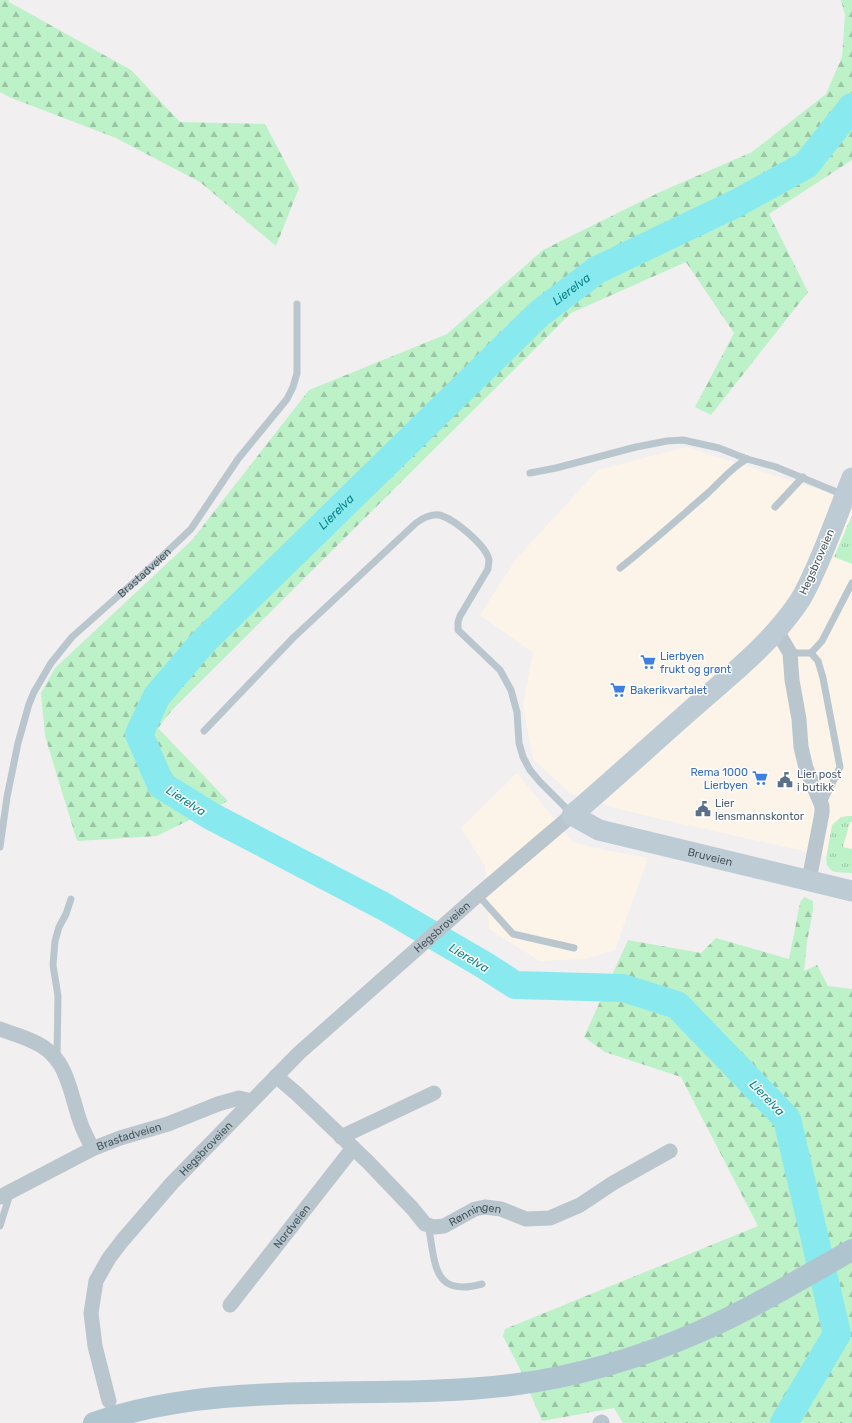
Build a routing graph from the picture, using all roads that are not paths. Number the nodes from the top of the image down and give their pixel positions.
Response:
1 (297, 304) dead end
2 (747, 459) junction
3 (530, 473) dead end
4 (803, 477) junction
5 (849, 487) edge
6 (775, 507) dead end
7 (620, 568) dead end
8 (852, 582) edge
9 (777, 631) junction
10 (790, 653) junction
11 (811, 653) junction
12 (204, 731) dead end
13 (822, 806) junction
14 (572, 815) junction
15 (0, 847) edge
16 (809, 880) junction
17 (852, 891) edge
18 (475, 898) junction
19 (71, 899) dead end
20 (574, 948) dead end
21 (0, 1029) edge
22 (57, 1060) junction
23 (276, 1076) junction
24 (434, 1093) dead end
25 (252, 1101) junction
26 (341, 1137) junction
27 (353, 1148) junction
28 (92, 1149) junction
29 (670, 1151) dead end
30 (5, 1194) edge
31 (428, 1225) junction
32 (0, 1226) edge
33 (852, 1250) edge
34 (482, 1284) dead end
35 (230, 1305) dead end
36 (109, 1401) dead end
37 (94, 1423) edge

1 - 15 lane, Brastadveien
2 - 3 lane
2 - 4 lane
2 - 7 lane
4 - 5 lane
4 - 6 lane
5 - 9 street, Hegsbroveien
8 - 11 lane
9 - 10 street
9 - 14 street, Hegsbroveien
10 - 11 lane
10 - 13 street
11 - 13 lane
12 - 14 lane
13 - 16 street
14 - 16 street, Bruveien
14 - 18 street, Hegsbroveien
16 - 17 street, Bruveien
18 - 20 lane
18 - 23 street, Hegsbroveien
19 - 22 lane
21 - 22 street, Brastadveien
22 - 28 street, Brastadveien
23 - 25 street, Hegsbroveien
23 - 26 street
24 - 26 street
25 - 28 street, Brastadveien
25 - 36 street, Hegsbroveien
26 - 27 street
27 - 31 street
27 - 35 street, Nordveien
28 - 30 street
29 - 31 street, Rønningen
30 - 32 lane
31 - 34 lane
33 - 37 main road

